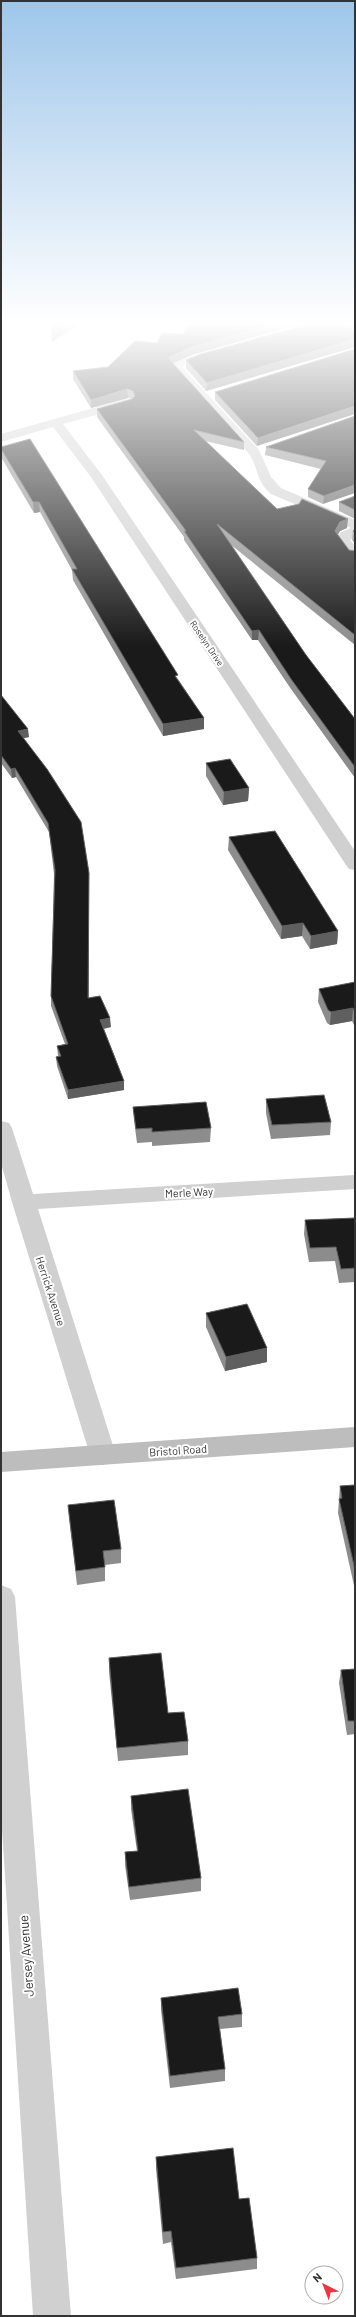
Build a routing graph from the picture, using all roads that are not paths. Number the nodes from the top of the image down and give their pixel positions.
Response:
1 (30, 430) edge
2 (61, 430) edge
3 (234, 430) edge
4 (1, 438) edge
5 (270, 448) edge
6 (255, 453) junction
7 (342, 504) edge
8 (322, 511) junction
9 (355, 525) edge
10 (355, 531) edge
11 (355, 555) edge
12 (355, 865) edge
13 (1, 1128) edge
14 (355, 1182) edge
15 (23, 1202) junction
16 (355, 1436) edge
17 (103, 1455) junction
18 (1, 1462) edge
19 (1, 1597) edge
20 (52, 2316) edge

1 - 4 street
2 - 12 street, Roselyn Drive
3 - 6 street
5 - 6 street
6 - 8 street
7 - 8 street
8 - 9 street
10 - 11 street
13 - 15 street, Herrick Avenue
14 - 15 street, Merle Way
15 - 17 street, Herrick Avenue
16 - 17 main road, Bristol Road
17 - 18 main road, Bristol Road
19 - 20 street, Jersey Avenue

